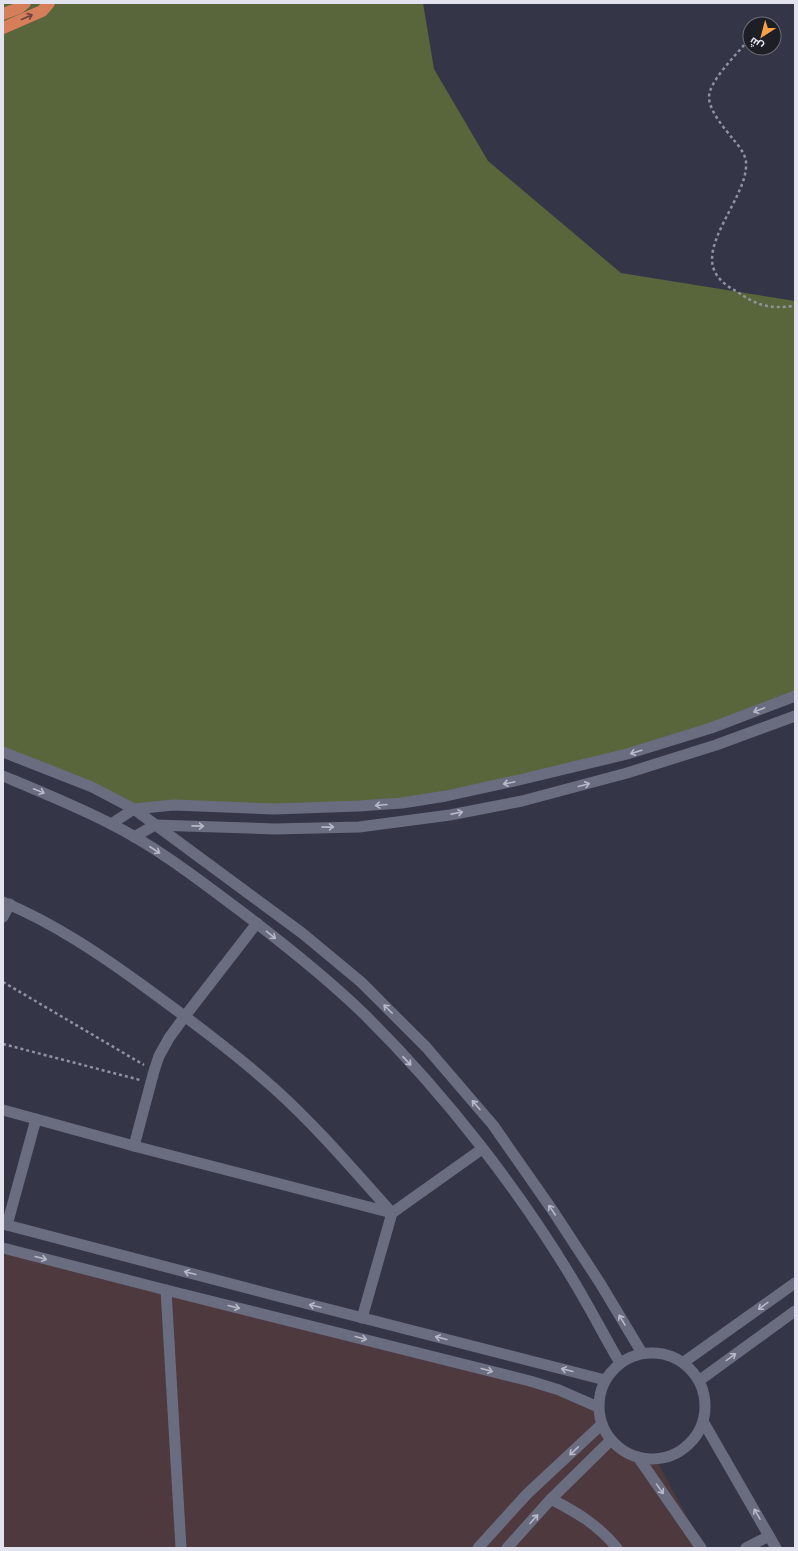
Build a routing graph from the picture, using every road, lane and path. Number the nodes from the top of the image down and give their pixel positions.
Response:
1 (25, 3) edge
2 (49, 3) edge
3 (3, 14) edge
4 (3, 28) edge
5 (742, 48) edge
6 (795, 306) edge
7 (795, 696) edge
8 (795, 716) edge
9 (3, 752) edge
10 (3, 776) edge
11 (134, 809) junction
12 (111, 824) junction
13 (155, 825) junction
14 (134, 837) junction
15 (6, 903) edge
16 (3, 917) edge
17 (257, 923) junction
18 (3, 982) edge
19 (185, 1016) junction
20 (3, 1044) edge
21 (154, 1071) junction
22 (151, 1082) junction
23 (3, 1110) edge
24 (36, 1119) junction
25 (134, 1146) junction
26 (482, 1150) junction
27 (392, 1213) junction
28 (5, 1224) edge
29 (3, 1248) edge
30 (795, 1283) edge
31 (166, 1290) junction
32 (795, 1311) edge
33 (362, 1318) junction
34 (642, 1353) junction
35 (684, 1362) junction
36 (620, 1363) junction
37 (605, 1380) junction
38 (700, 1380) junction
39 (598, 1407) junction
40 (704, 1423) junction
41 (602, 1424) junction
42 (611, 1440) junction
43 (638, 1457) junction
44 (551, 1499) junction
45 (769, 1536) junction
46 (181, 1548) edge
47 (478, 1548) edge
48 (508, 1548) edge
49 (617, 1548) edge
50 (701, 1548) edge
51 (746, 1548) edge
52 (776, 1548) edge

1 - 3 highway
4 -> 2 highway
5 - 6 path
7 -> 11 street
13 -> 8 street
9 - 11 street
10 -> 12 street
11 - 12 street
11 - 13 street
12 - 14 street
13 - 14 street
34 -> 13 street
14 -> 17 street
15 - 16 street
15 - 19 street
17 - 19 street
17 -> 26 street
18 - 21 path
19 - 21 street
19 - 27 street
20 - 22 path
21 - 22 street
22 - 25 street
23 - 24 street
24 - 25 street
24 - 28 street
25 - 27 street
26 - 27 street
26 - 36 street
27 - 33 street
33 -> 28 street
29 -> 31 street
30 -> 35 street
31 -> 39 street
31 - 46 street
38 -> 32 street
37 -> 33 street
34 - 35 street
34 - 36 street
35 - 38 street
36 - 37 street
37 - 39 street
38 - 40 street
39 - 41 street
40 - 43 street
45 -> 40 street
41 - 42 street
41 -> 47 street
42 - 43 street
42 - 44 street
43 -> 50 street
48 -> 44 street
44 - 49 street
45 - 51 street
45 - 52 street

